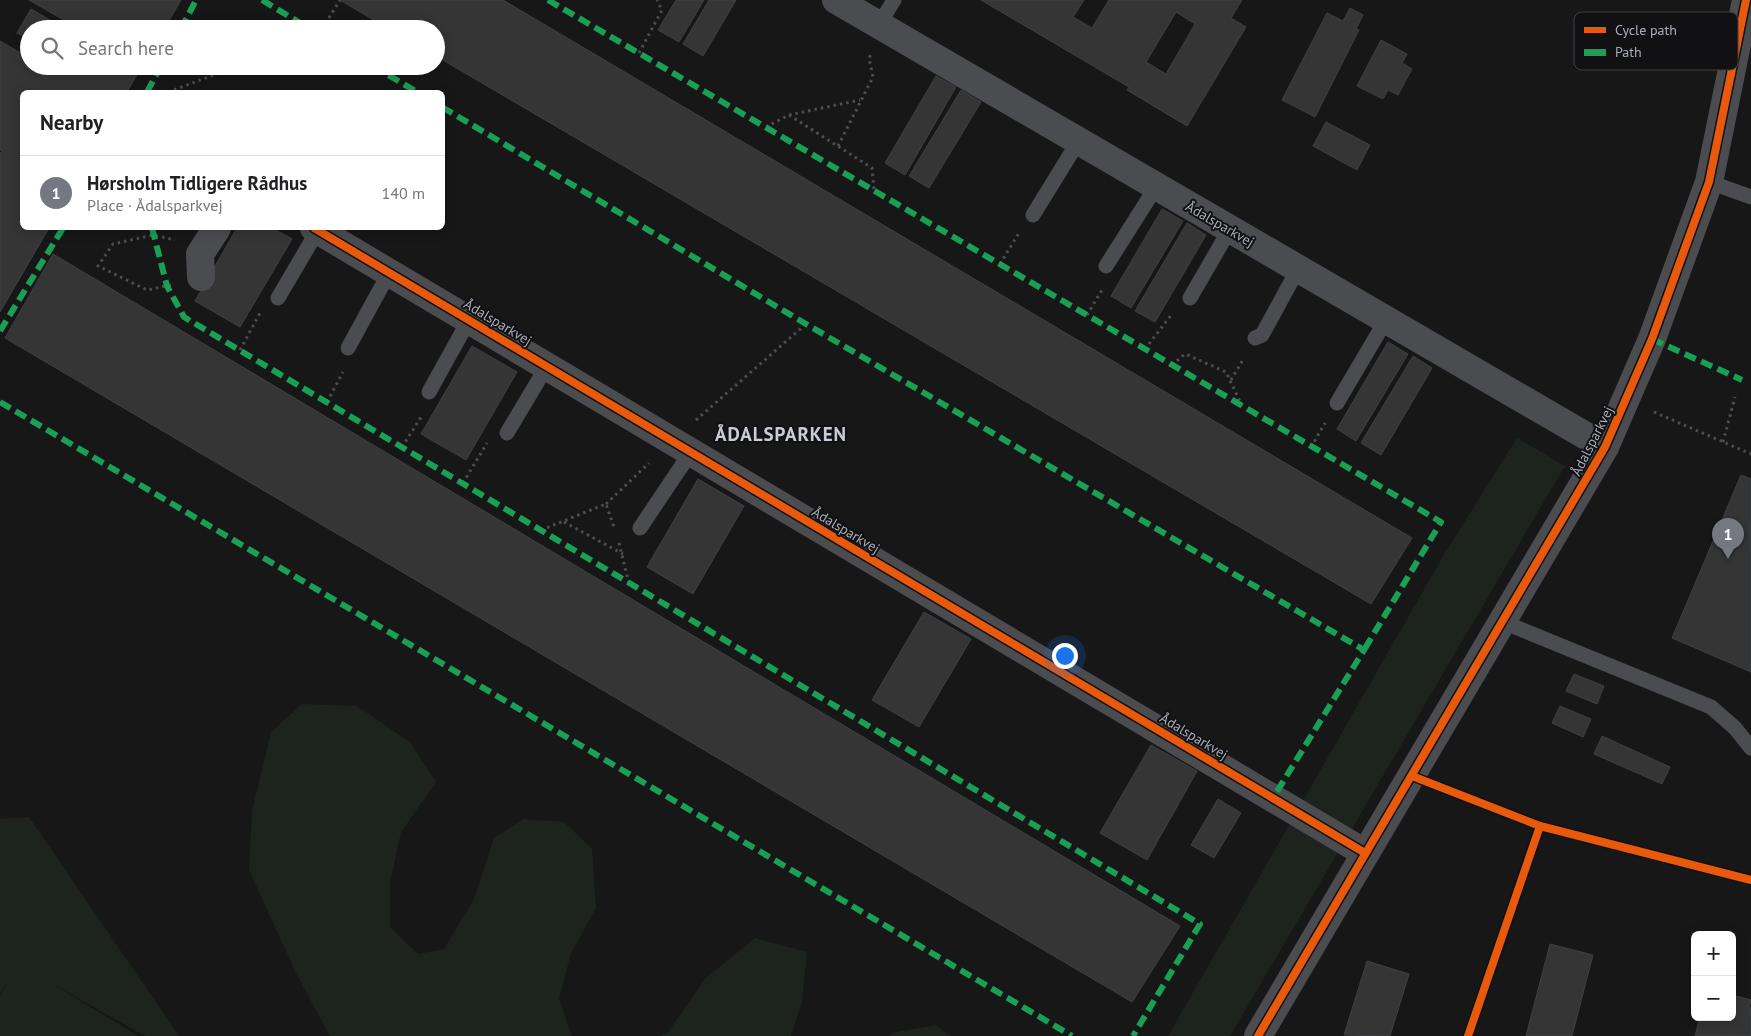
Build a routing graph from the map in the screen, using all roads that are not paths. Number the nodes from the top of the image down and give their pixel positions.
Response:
1 (836, 0) edge
2 (894, 0) edge
3 (1746, 0) edge
4 (883, 27) junction
5 (1738, 39) edge
6 (1732, 70) edge
7 (1078, 142) junction
8 (1709, 182) junction
9 (1156, 187) junction
10 (1751, 197) edge
11 (1033, 215) road end
12 (1230, 229) junction
13 (315, 230) edge
14 (318, 230) edge
15 (211, 238) edge
16 (1106, 266) dead end
17 (1298, 270) junction
18 (389, 272) junction
19 (201, 277) road end
20 (278, 298) road end
21 (1190, 298) road end
22 (469, 320) junction
23 (1386, 320) junction
24 (1255, 338) dead end
25 (348, 348) road end
26 (546, 366) junction
27 (429, 392) road end
28 (1337, 403) dead end
29 (507, 433) road end
30 (682, 446) junction
31 (1605, 447) junction
32 (640, 528) road end
33 (1503, 622) junction
34 (1751, 748) edge
35 (1366, 853) junction
36 (1258, 1036) edge

1 - 4 street, Ådalsparkvej
2 - 4 lane
3 - 5 street, Ådalsparkvej
4 - 7 street, Ådalsparkvej
6 - 8 street, Ådalsparkvej
7 - 9 street, Ådalsparkvej
7 - 11 lane
8 - 10 lane
8 - 31 street, Ådalsparkvej
9 - 12 street, Ådalsparkvej
9 - 16 lane
12 - 17 street, Ådalsparkvej
12 - 21 lane
13 - 20 lane
14 - 18 street, Ådalsparkvej
15 - 19 street
17 - 23 street, Ådalsparkvej
17 - 24 lane
18 - 22 street, Ådalsparkvej
18 - 25 lane
22 - 26 street, Ådalsparkvej
22 - 27 lane
23 - 28 lane
23 - 31 street, Ådalsparkvej
26 - 29 lane
26 - 30 street, Ådalsparkvej
30 - 32 lane
30 - 35 street, Ådalsparkvej
31 - 33 street, Ådalsparkvej
33 - 34 lane
33 - 35 street, Ådalsparkvej
35 - 36 street, Ådalsparkvej

